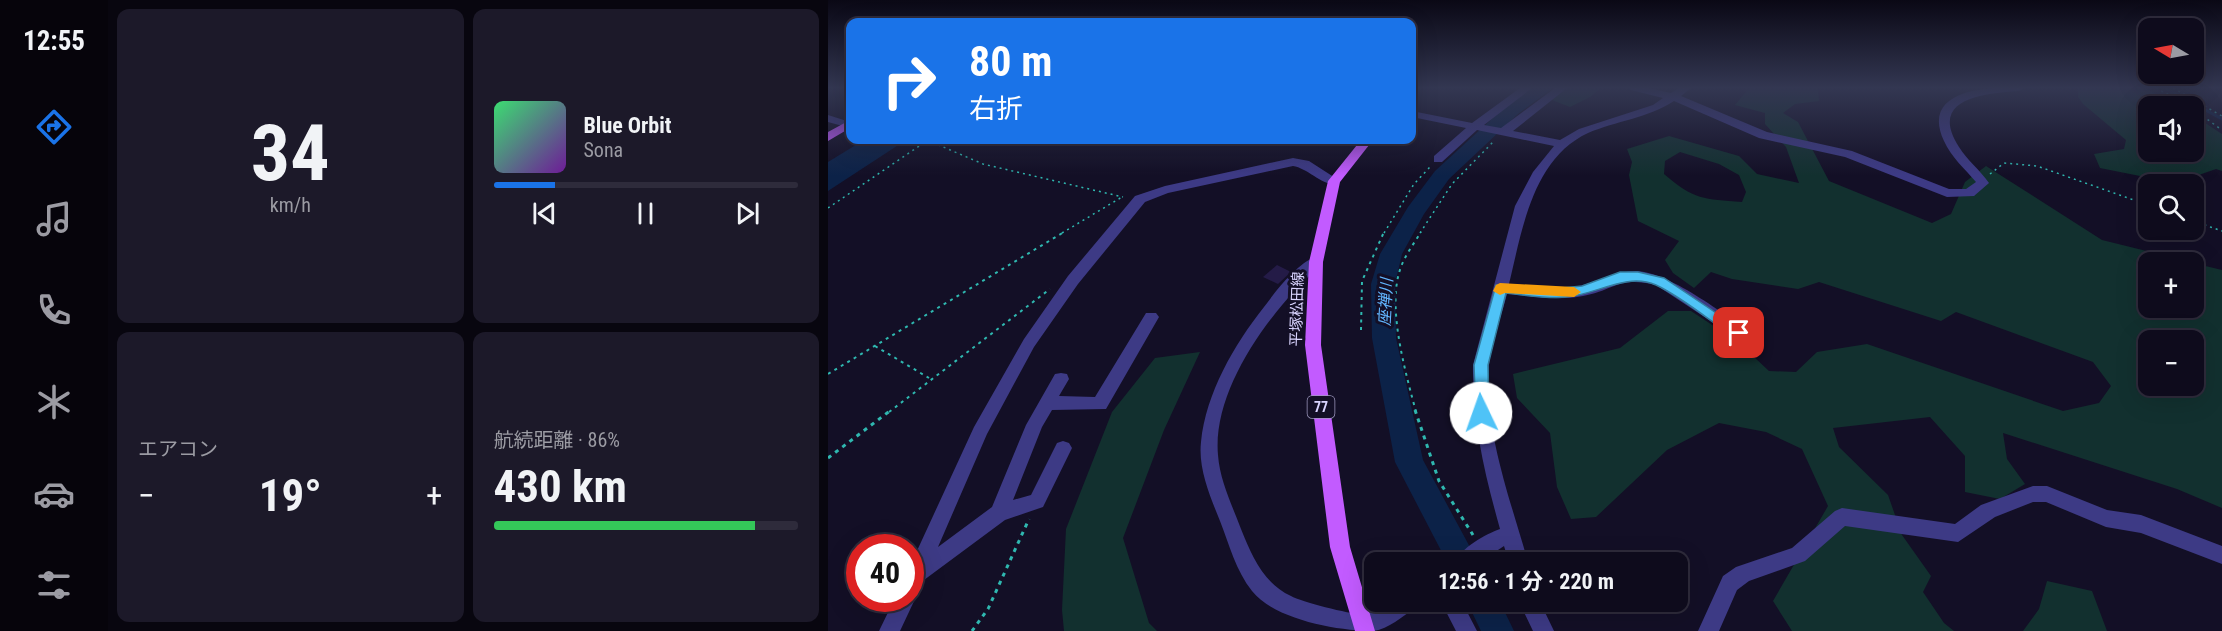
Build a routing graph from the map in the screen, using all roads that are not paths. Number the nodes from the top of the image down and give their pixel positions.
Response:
1 (1431, 117) edge
2 (1488, 117) edge
3 (1523, 117) edge
4 (1625, 117) edge
5 (1722, 117) edge
6 (1946, 117) edge
7 (828, 118) edge
8 (846, 123) edge
9 (846, 126) edge
10 (1477, 126) junction
11 (1504, 132) junction
12 (828, 137) edge
13 (1364, 144) edge
14 (1562, 144) junction
15 (1438, 159) road end
16 (1334, 181) junction
17 (1316, 262) junction
18 (1500, 288) junction
19 (1151, 317) dead end
20 (1755, 343) dead end
21 (1060, 379) dead end
22 (1047, 403) junction
23 (1063, 448) dead end
24 (999, 513) junction
25 (1511, 536) junction
26 (1479, 552) edge
27 (1515, 552) edge
28 (2222, 555) edge
29 (924, 559) edge
30 (924, 574) edge
31 (899, 612) edge
32 (1391, 612) edge
33 (1457, 612) edge
34 (1534, 612) edge
35 (1364, 628) edge
36 (889, 631) edge
37 (1467, 631) edge
38 (1544, 631) edge
39 (1708, 631) edge

1 - 10 street
2 - 10 street
3 - 11 street
4 - 14 street
5 - 6 street
7 - 8 street
9 - 12 main road
10 - 11 street
10 - 15 street
11 - 14 street
13 - 16 main road, 平塚松田線 / 77
14 - 18 street
16 - 17 main road, 平塚松田線 / 77
16 - 29 street
17 - 35 main road, 平塚松田線 / 77
17 - 35 street
18 - 20 street
18 - 25 street
19 - 22 street
21 - 22 street
22 - 24 street
23 - 24 street
24 - 30 street
25 - 26 street
25 - 27 street
28 - 39 street
31 - 36 street
32 - 35 street
33 - 37 street
34 - 38 street

